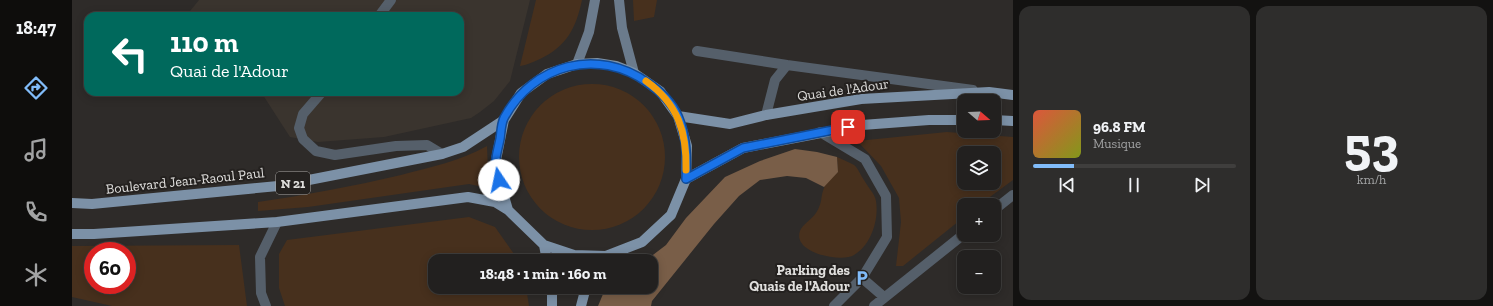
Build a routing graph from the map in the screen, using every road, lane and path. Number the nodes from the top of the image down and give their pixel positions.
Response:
1 (391, 0) edge
2 (595, 0) edge
3 (619, 0) edge
4 (382, 12) edge
5 (696, 51) dead end
6 (577, 64) junction
7 (787, 65) junction
8 (634, 73) junction
9 (989, 92) junction
10 (1013, 95) edge
11 (319, 96) edge
12 (766, 115) junction
13 (678, 116) junction
14 (504, 120) junction
15 (957, 120) edge
16 (1001, 120) edge
17 (1013, 121) edge
18 (820, 132) junction
19 (442, 154) junction
20 (686, 179) junction
21 (1013, 195) edge
22 (72, 203) edge
23 (1001, 204) edge
24 (508, 210) junction
25 (277, 222) junction
26 (72, 234) edge
27 (957, 240) edge
28 (544, 245) junction
29 (546, 254) edge
30 (569, 254) edge
31 (614, 254) edge
32 (862, 278) junction
33 (552, 294) edge
34 (584, 294) edge
35 (884, 297) junction
36 (266, 306) edge
37 (552, 306) edge
38 (581, 306) edge
39 (834, 306) edge
40 (874, 306) edge

1 - 4 lane
2 - 6 main road
3 - 8 main road
5 - 7 lane
6 - 8 main road
6 - 14 main road
7 - 9 lane
7 - 12 lane
8 - 13 main road
9 - 10 main road, Quai de l'Adour
9 - 12 main road, Quai de l'Adour
11 - 19 lane
12 - 13 main road, Quai de l'Adour
13 - 20 main road
14 - 19 main road, Boulevard Jean-Raoul Paul / N 21
14 - 24 main road
15 - 18 main road
16 - 17 main road
18 - 20 main road
18 - 32 lane
19 - 22 main road, Boulevard Jean-Raoul Paul / N 21
20 - 31 main road
21 - 23 lane
24 - 25 main road
24 - 28 main road
25 - 26 main road
25 - 36 lane
27 - 35 lane
28 - 29 main road
28 - 30 main road
32 - 35 lane
32 - 39 lane
33 - 37 main road
34 - 38 main road
35 - 40 lane

